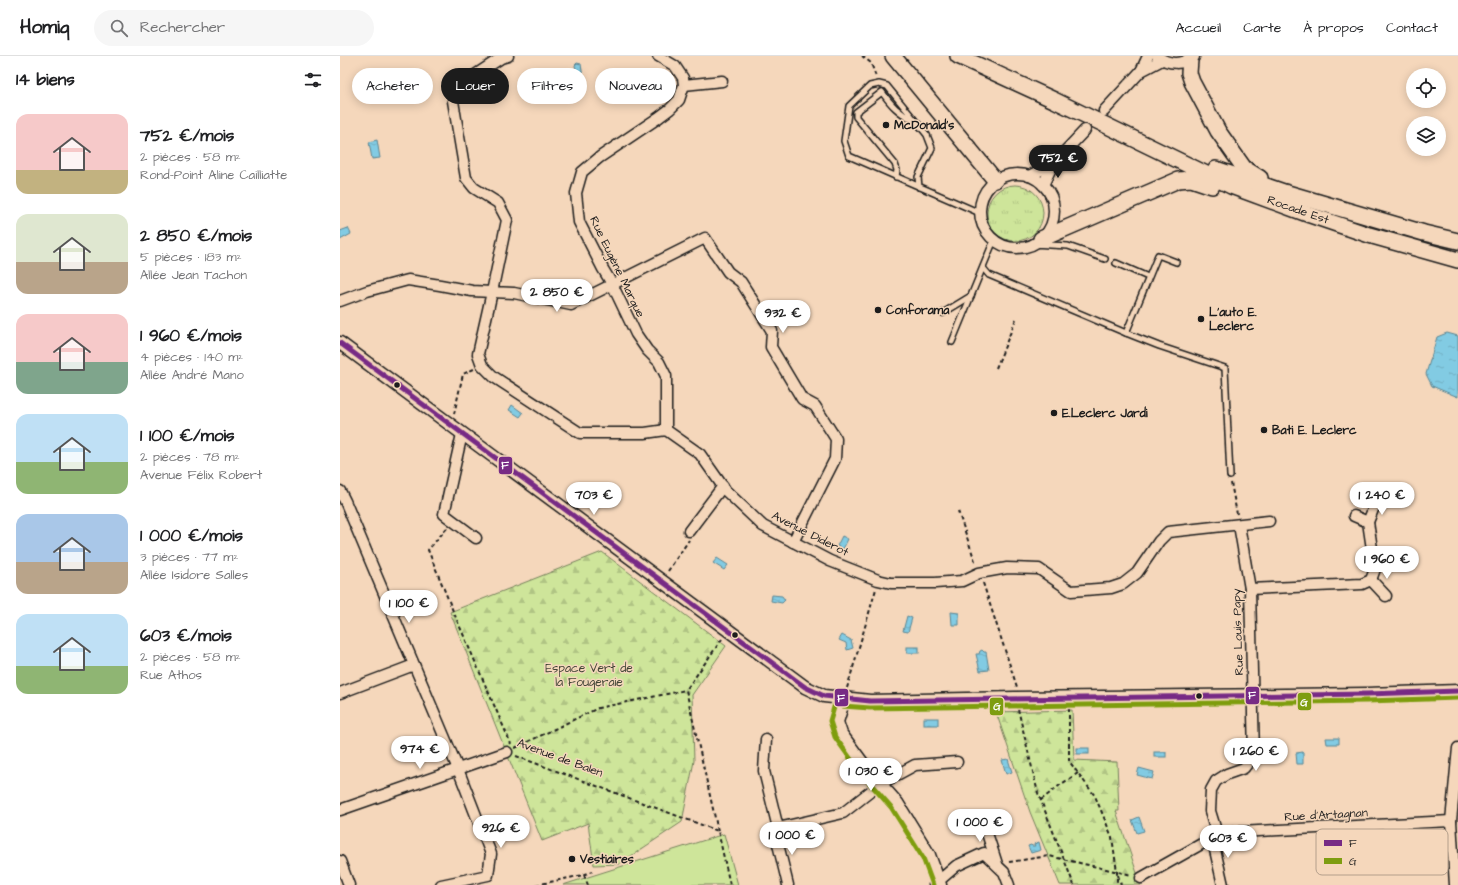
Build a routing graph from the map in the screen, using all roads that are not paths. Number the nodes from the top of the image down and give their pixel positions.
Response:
1 (508, 56) edge
2 (658, 56) edge
3 (893, 56) edge
4 (958, 56) edge
5 (1148, 56) edge
6 (1160, 58) edge
7 (1193, 58) edge
8 (1141, 71) junction
9 (722, 82) dead end
10 (684, 85) junction
11 (1104, 111) dead end
12 (916, 122) junction
13 (1086, 130) dead end
14 (1144, 144) junction
15 (1053, 164) junction
16 (1029, 176) junction
17 (896, 177) junction
18 (995, 180) junction
19 (1043, 185) junction
20 (919, 187) junction
21 (980, 213) junction
22 (1424, 233) junction
23 (1369, 235) junction
24 (994, 240) junction
25 (1458, 240) edge
26 (1036, 242) junction
27 (1105, 259) dead end
28 (1458, 260) edge
29 (1176, 262) dead end
30 (1116, 263) dead end
31 (983, 268) junction
32 (1148, 277) junction
33 (612, 284) junction
34 (492, 292) junction
35 (971, 296) junction
36 (340, 301) edge
37 (943, 313) dead end
38 (1126, 333) junction
39 (952, 342) dead end
40 (340, 343) edge
41 (666, 430) junction
42 (462, 434) junction
43 (1230, 476) road end
44 (723, 486) junction
45 (340, 491) edge
46 (1376, 502) dead end
47 (1354, 516) dead end
48 (1269, 521) dead end
49 (1368, 522) junction
50 (1239, 525) junction
51 (689, 531) road end
52 (476, 538) dead end
53 (793, 542) junction
54 (1371, 580) junction
55 (1250, 589) junction
56 (1386, 596) dead end
57 (414, 665) junction
58 (1458, 691) edge
59 (340, 693) edge
60 (1254, 694) junction
61 (844, 699) junction
62 (766, 740) dead end
63 (1458, 748) edge
64 (507, 752) road end
65 (957, 762) dead end
66 (458, 768) junction
67 (880, 784) junction
68 (1456, 787) edge
69 (340, 810) edge
70 (1454, 826) edge
71 (778, 828) junction
72 (1338, 829) edge
73 (986, 830) dead end
74 (1316, 830) edge
75 (1217, 834) junction
76 (340, 861) edge
77 (997, 864) junction
78 (1141, 878) road end
79 (937, 884) edge
80 (349, 885) edge
81 (441, 885) edge
82 (788, 885) edge
83 (1009, 885) edge
84 (1223, 885) edge
85 (1455, 885) edge

1 - 34 street
2 - 10 street
3 - 18 main road
4 - 14 main road, Rocade Est
5 - 8 street
6 - 7 street
6 - 8 street
7 - 22 main road
8 - 11 street
9 - 10 street
10 - 33 street, Rue Eugène Marque
12 - 17 lane
12 - 17 lane
12 - 20 lane
13 - 15 street
14 - 22 main road, Rocade Est
14 - 23 main road, Rocade Est
15 - 16 street
15 - 19 street
16 - 18 street
16 - 19 street
17 - 20 lane
18 - 21 street
19 - 26 street
20 - 21 lane
21 - 24 street
22 - 25 main road, Rocade Est
23 - 26 main road
23 - 28 main road, Rocade Est
24 - 26 street
24 - 31 lane
26 - 27 lane
29 - 32 lane
30 - 32 lane
31 - 35 lane
31 - 38 lane
32 - 38 lane
33 - 34 street
33 - 41 street, Rue Eugène Marque
33 - 53 street
34 - 36 street
34 - 41 street
35 - 37 lane
35 - 39 lane
38 - 43 lane
40 - 42 street
41 - 44 street, Avenue Diderot
42 - 52 street
42 - 61 street
44 - 51 street
44 - 53 street, Avenue Diderot
45 - 57 street
46 - 49 street
47 - 49 street
48 - 50 street
49 - 54 street
50 - 53 street, Avenue Diderot
50 - 55 street, Rue Louis Papy
54 - 55 street
54 - 56 street
55 - 60 street, Rue Louis Papy
57 - 59 street
57 - 66 street
58 - 60 street
60 - 61 street
60 - 75 street, Rue Louis Papy
61 - 67 street
62 - 71 street
63 - 68 street
64 - 66 street, Avenue de Balen
65 - 67 street
66 - 69 street, Avenue de Balen
66 - 81 street
67 - 71 street
67 - 79 street
68 - 70 street
70 - 72 street, Rue d'Artagnan
70 - 85 street
71 - 82 street
73 - 77 street
74 - 75 street, Rue d'Artagnan
75 - 78 street, Rue d'Artagnan
75 - 84 street
76 - 80 street
77 - 79 street
77 - 83 street

